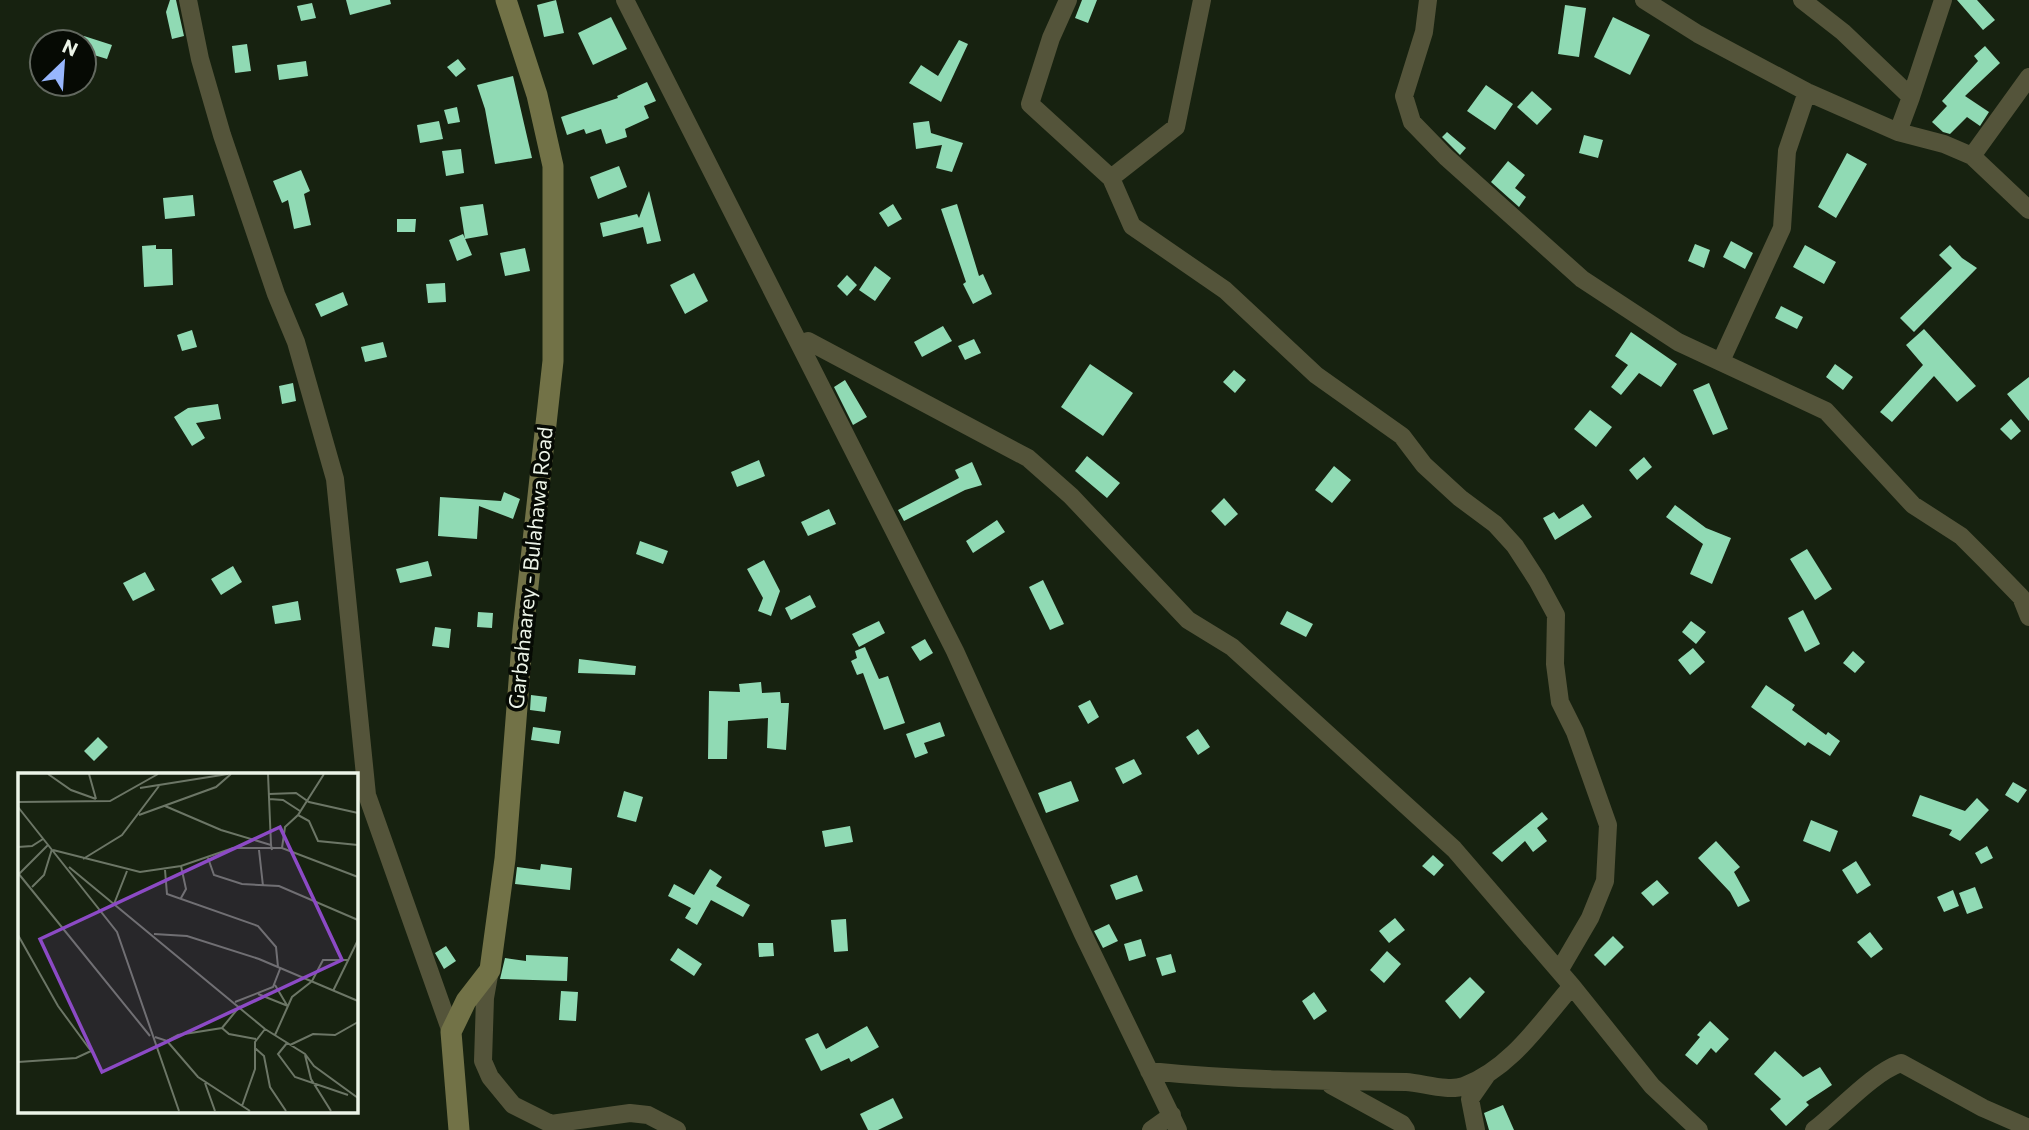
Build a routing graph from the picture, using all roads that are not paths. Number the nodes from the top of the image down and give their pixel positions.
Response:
1 (188, 0) edge
2 (506, 0) edge
3 (625, 0) edge
4 (1068, 0) edge
5 (1202, 0) edge
6 (1428, 0) edge
7 (1644, 0) edge
8 (1802, 0) edge
9 (1943, 0) edge
10 (2029, 77) edge
11 (1807, 92) junction
12 (1911, 97) junction
13 (1898, 132) junction
14 (1972, 156) junction
15 (1111, 178) junction
16 (2029, 210) edge
17 (801, 344) junction
18 (1721, 361) junction
19 (2029, 617) edge
20 (490, 970) junction
21 (1559, 971) junction
22 (1572, 986) junction
23 (452, 1032) junction
24 (1149, 1071) junction
25 (1486, 1076) junction
26 (1328, 1083) junction
27 (1175, 1122) edge
28 (551, 1127) edge
29 (2029, 1128) edge
30 (459, 1130) edge
31 (677, 1130) edge
32 (1151, 1130) edge
33 (1406, 1130) edge
34 (1476, 1130) edge
35 (1699, 1130) edge
36 (1814, 1130) edge

1 - 23 street
2 - 20 main road, Garbahaarey - Bulahawa Road
3 - 17 street
4 - 15 street
5 - 15 street
6 - 18 street
7 - 11 street
8 - 12 street
9 - 12 street
10 - 14 street
11 - 13 street
11 - 18 street
12 - 13 street
13 - 14 street
14 - 16 street
15 - 21 street
17 - 21 street
17 - 24 street
18 - 19 street
20 - 23 main road
20 - 28 street
21 - 22 street
22 - 25 street
22 - 35 street
23 - 30 main road
24 - 26 street
24 - 27 street
25 - 26 street
25 - 34 street
26 - 33 street
27 - 32 street
28 - 31 street
29 - 36 street

